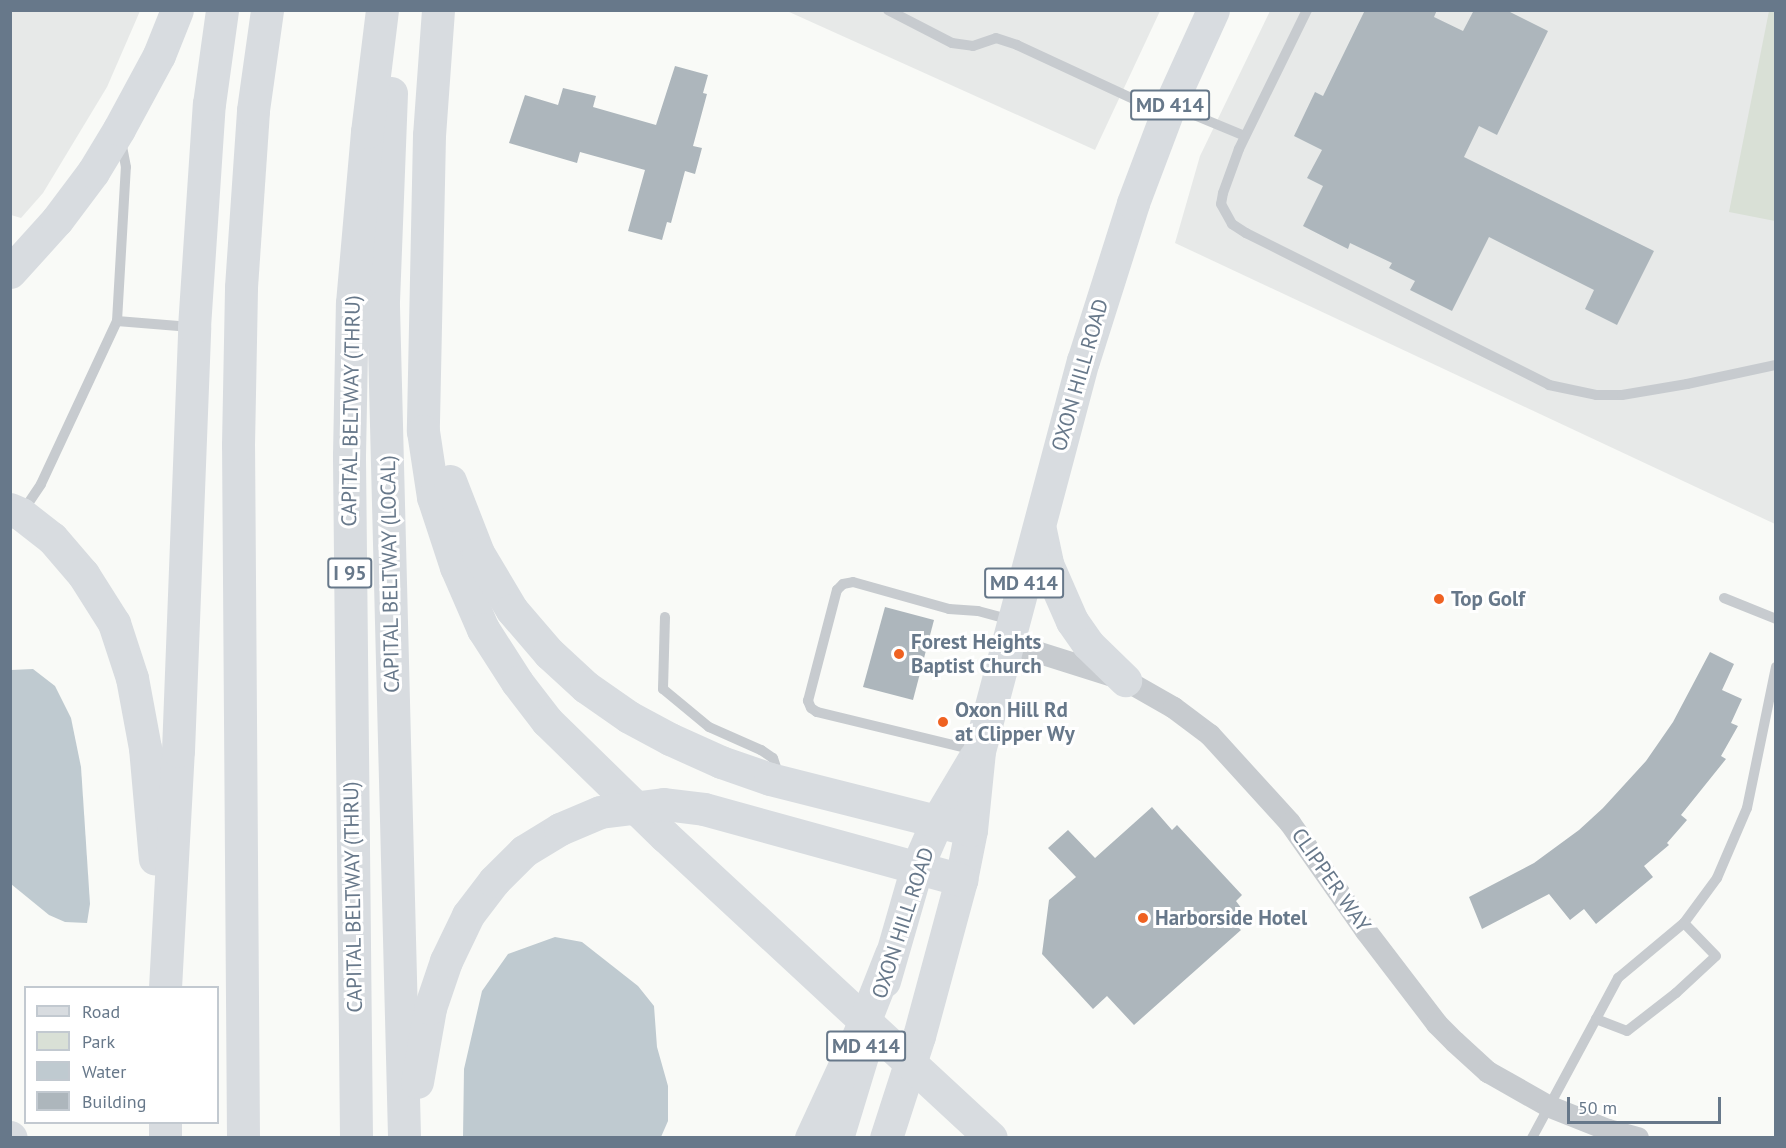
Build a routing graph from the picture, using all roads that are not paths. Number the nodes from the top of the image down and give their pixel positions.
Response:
1 (177, 10) edge
2 (222, 10) edge
3 (267, 10) edge
4 (382, 10) edge
5 (398, 10) edge
6 (438, 10) edge
7 (888, 10) edge
8 (1307, 10) edge
9 (1207, 15) edge
10 (1170, 105) junction
11 (119, 129) junction
12 (1245, 136) junction
13 (10, 272) edge
14 (423, 314) junction
15 (117, 321) junction
16 (194, 327) junction
17 (1776, 365) edge
18 (16, 511) edge
19 (1039, 522) junction
20 (1724, 598) dead end
21 (665, 617) dead end
22 (1776, 619) edge
23 (1011, 632) junction
24 (1776, 667) edge
25 (1125, 680) junction
26 (979, 751) junction
27 (781, 782) junction
28 (937, 821) junction
29 (971, 830) junction
30 (918, 867) junction
31 (961, 880) junction
32 (1684, 923) junction
33 (891, 954) junction
34 (165, 973) edge
35 (1596, 1019) junction
36 (1548, 1106) junction
37 (243, 1137) edge
38 (356, 1137) edge
39 (406, 1137) edge
40 (811, 1137) edge
41 (837, 1137) edge
42 (886, 1137) edge
43 (991, 1137) edge
44 (1532, 1137) edge
45 (1638, 1137) edge

1 - 11 main road
2 - 16 main road
3 - 37 main road
4 - 38 main road, CAPITAL BELTWAY (THRU) / I 95
5 - 39 main road, CAPITAL BELTWAY (LOCAL) / I 95
6 - 14 main road
7 - 10 lane
8 - 12 lane
9 - 10 main road, OXON HILL ROAD / MD 414
10 - 12 lane
10 - 19 main road, OXON HILL ROAD / MD 414
11 - 13 main road
11 - 15 lane
12 - 17 lane
14 - 27 main road
14 - 43 main road
15 - 16 lane
15 - 18 lane
16 - 34 main road
18 - 34 main road
19 - 23 main road, OXON HILL ROAD / MD 414
19 - 25 main road
20 - 22 lane
21 - 27 lane
23 - 25 street, CLIPPER WAY
23 - 26 main road, OXON HILL ROAD / MD 414
23 - 26 lane
24 - 32 lane
25 - 36 street, CLIPPER WAY
26 - 28 main road, OXON HILL ROAD / MD 414
26 - 29 main road, OXON HILL ROAD / MD 414
27 - 28 main road
28 - 29 main road
28 - 30 main road, OXON HILL ROAD / MD 414
29 - 31 main road, OXON HILL ROAD / MD 414
30 - 31 main road
30 - 33 main road, OXON HILL ROAD / MD 414
30 - 39 main road
31 - 42 main road, OXON HILL ROAD / MD 414
32 - 35 lane
32 - 35 lane
33 - 40 main road
33 - 41 main road, OXON HILL ROAD / MD 414
35 - 36 lane
36 - 44 lane
36 - 45 street, CLIPPER WAY

